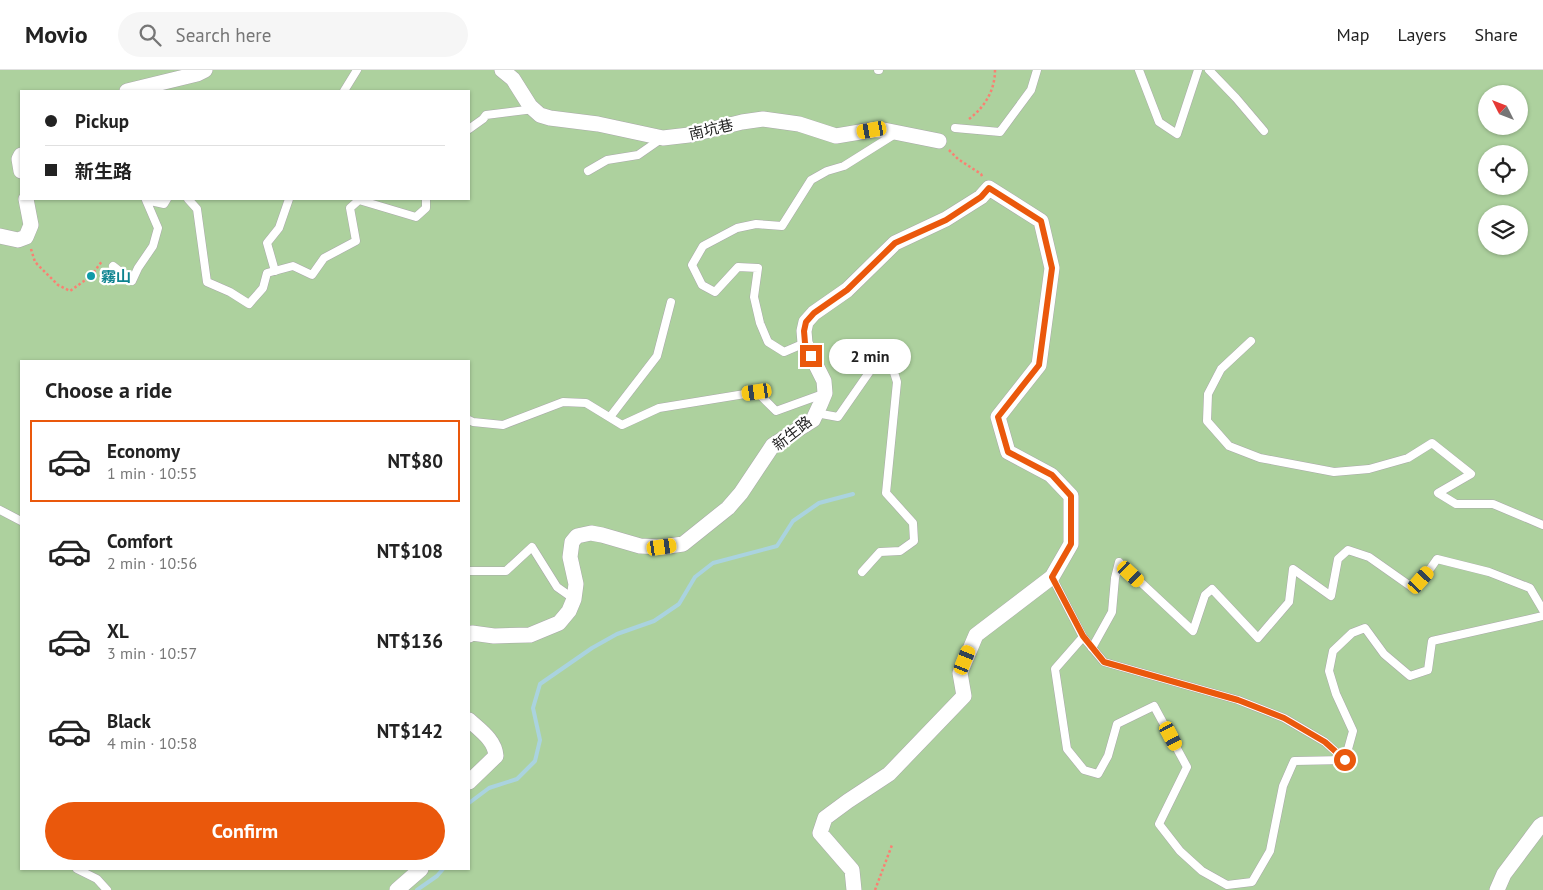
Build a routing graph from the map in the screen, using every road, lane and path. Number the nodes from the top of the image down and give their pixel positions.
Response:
1 (204, 70) edge
2 (357, 70) edge
3 (502, 70) edge
4 (995, 70) edge
5 (1037, 70) edge
6 (1140, 70) edge
7 (1198, 70) edge
8 (1210, 70) edge
9 (130, 90) edge
10 (345, 90) edge
11 (534, 109) junction
12 (470, 128) edge
13 (955, 128) joint
14 (1264, 131) dead end
15 (897, 132) junction
16 (662, 138) junction
17 (939, 141) joint
18 (588, 171) dead end
19 (989, 188) junction
20 (26, 200) edge
21 (146, 200) edge
22 (146, 200) edge
23 (166, 200) edge
24 (189, 200) edge
25 (289, 200) edge
26 (360, 200) edge
27 (360, 200) edge
28 (426, 200) edge
29 (0, 236) edge
30 (26, 237) junction
31 (102, 261) dead end
32 (113, 266) dead end
33 (275, 270) junction
34 (671, 302) dead end
35 (1250, 341) dead end
36 (805, 343) junction
37 (825, 393) junction
38 (816, 413) junction
39 (610, 417) junction
40 (470, 420) edge
41 (0, 510) edge
42 (20, 520) edge
43 (1543, 525) edge
44 (470, 571) edge
45 (862, 572) dead end
46 (1052, 577) junction
47 (574, 599) junction
48 (1543, 610) edge
49 (1543, 616) edge
50 (470, 634) edge
51 (1083, 636) junction
52 (1092, 648) junction
53 (470, 721) edge
54 (1345, 760) junction
55 (470, 781) edge
56 (1543, 824) edge
57 (892, 845) dead end
58 (79, 870) edge
59 (419, 870) edge
60 (106, 890) edge
61 (397, 890) edge
62 (854, 890) edge
63 (875, 890) edge
64 (1497, 890) edge

1 - 9 street
2 - 10 lane
3 - 11 street
4 - 13 path
5 - 13 lane
6 - 7 lane
8 - 14 lane
11 - 12 lane
11 - 16 street, 南坑巷
15 - 16 street, 南坑巷
15 - 17 street, 南坑巷
15 - 36 lane
16 - 18 lane
17 - 19 path
19 - 36 street
19 - 46 street
20 - 30 street
21 - 32 lane
22 - 23 lane
24 - 33 lane
25 - 33 lane
26 - 33 lane
27 - 28 lane
29 - 30 street
30 - 31 path
34 - 39 lane
35 - 43 lane
36 - 37 street
37 - 38 street, 新生路
37 - 39 lane
38 - 45 lane
38 - 47 street, 新生路
39 - 40 lane
41 - 42 lane
44 - 47 lane
46 - 51 lane
46 - 62 street
47 - 50 street
48 - 52 lane
49 - 54 lane
51 - 52 lane
51 - 54 lane
52 - 54 lane
53 - 55 street
56 - 64 street
57 - 63 path
58 - 60 lane
59 - 61 street

